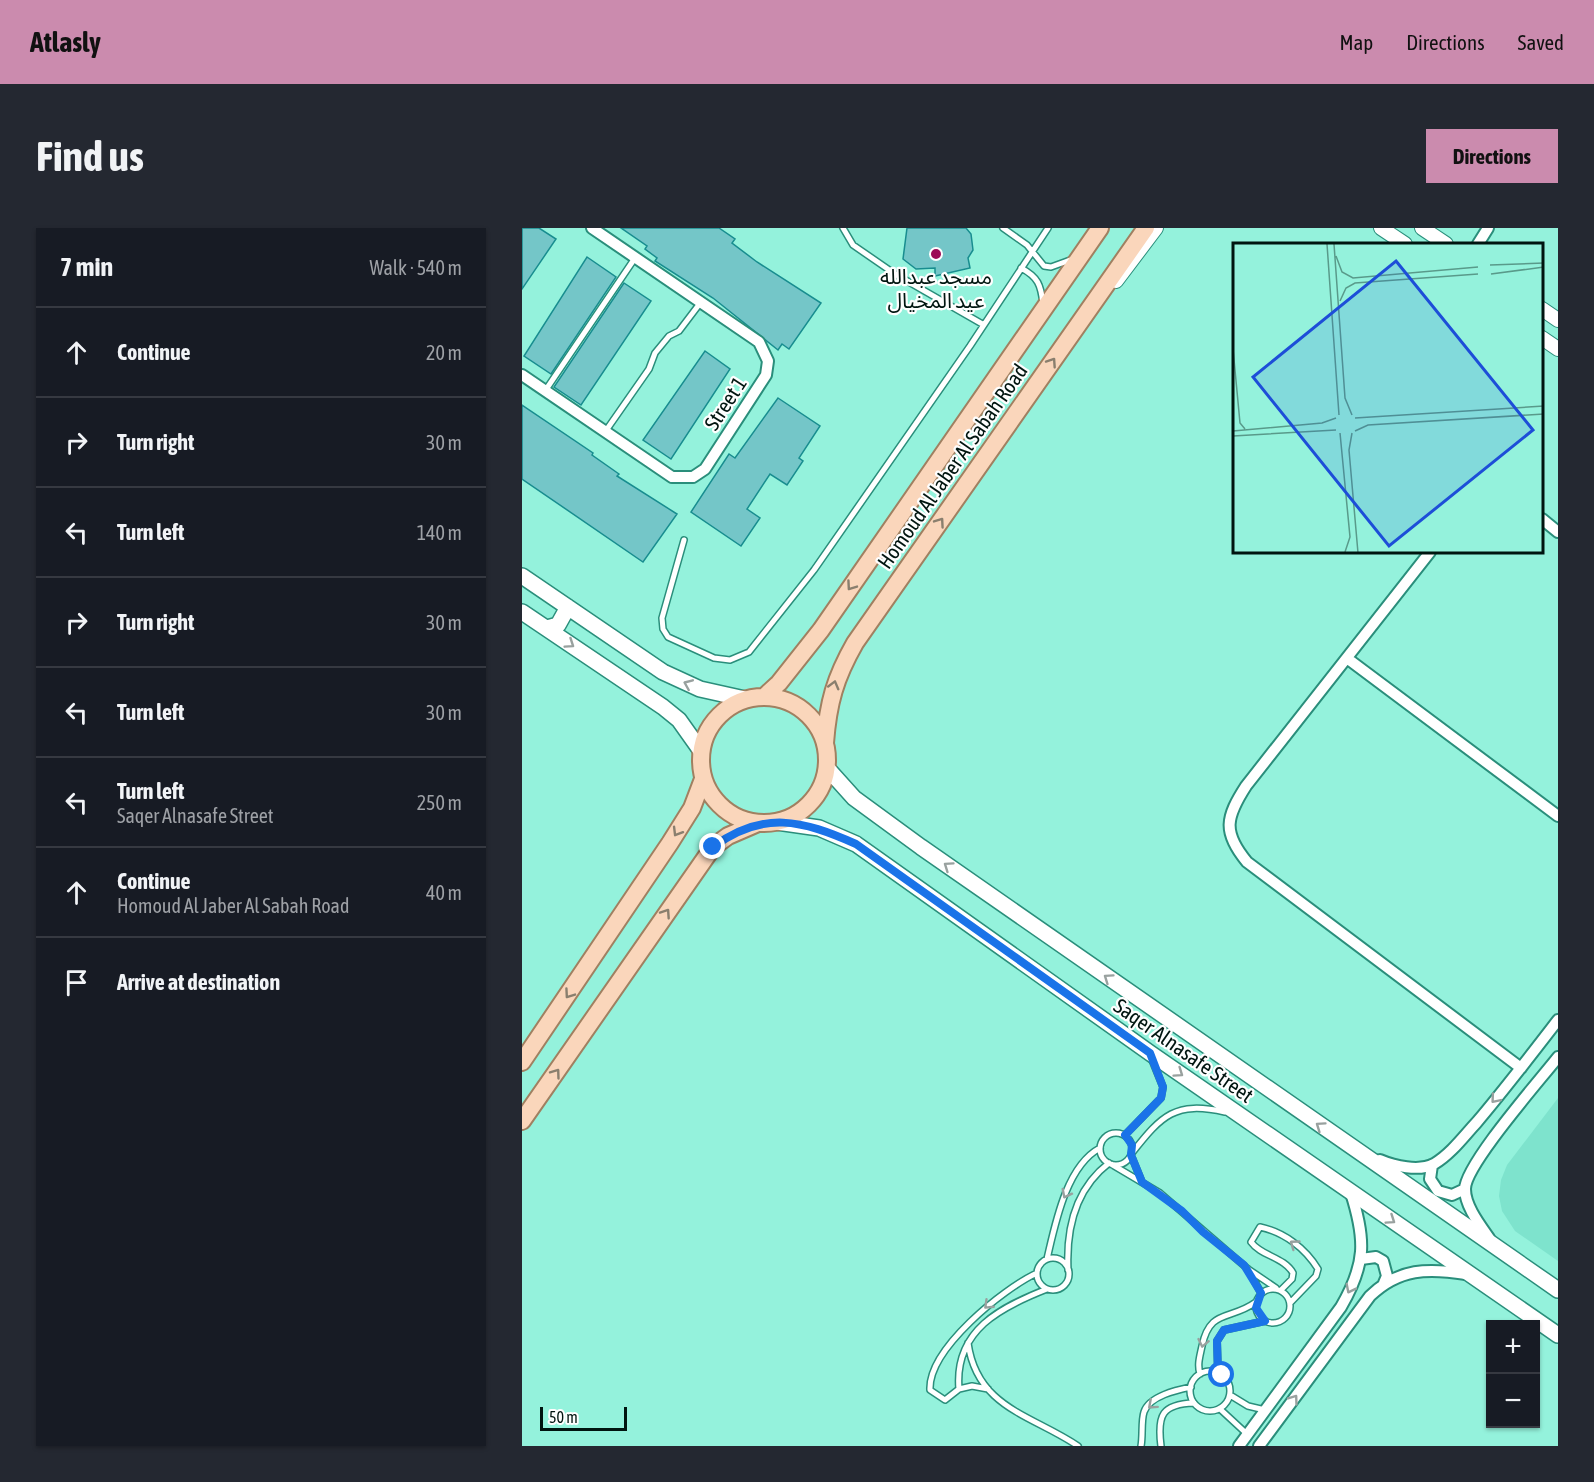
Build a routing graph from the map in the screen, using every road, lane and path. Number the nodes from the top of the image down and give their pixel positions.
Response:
1 (592, 228) edge
2 (843, 228) edge
3 (1003, 228) edge
4 (1048, 228) edge
5 (1100, 228) edge
6 (1146, 228) edge
7 (1156, 228) edge
8 (1381, 228) edge
9 (1422, 228) edge
10 (1488, 228) edge
11 (1404, 243) edge
12 (1444, 243) edge
13 (1479, 243) edge
14 (1032, 250) junction
15 (1081, 257) junction
16 (636, 258) junction
17 (1021, 268) junction
18 (701, 302) junction
19 (1543, 310) edge
20 (1043, 312) junction
21 (1084, 315) junction
22 (1558, 320) edge
23 (984, 325) junction
24 (1543, 339) edge
25 (1558, 350) edge
26 (522, 375) edge
27 (545, 391) junction
28 (605, 432) junction
29 (1543, 520) edge
30 (1558, 532) edge
31 (684, 540) dead end
32 (1428, 554) edge
33 (522, 576) edge
34 (568, 607) junction
35 (522, 612) edge
36 (547, 628) junction
37 (1348, 658) junction
38 (765, 696) junction
39 (745, 699) junction
40 (825, 742) junction
41 (700, 751) junction
42 (827, 768) junction
43 (703, 779) junction
44 (1558, 816) edge
45 (777, 822) junction
46 (758, 823) junction
47 (1558, 1020) edge
48 (1150, 1053) junction
49 (1558, 1057) edge
50 (522, 1062) edge
51 (1521, 1068) junction
52 (1235, 1111) junction
53 (522, 1121) edge
54 (1125, 1135) junction
55 (1100, 1148) junction
56 (1354, 1150) junction
57 (1131, 1154) junction
58 (1110, 1163) junction
59 (1432, 1165) junction
60 (1142, 1182) junction
61 (1465, 1189) junction
62 (1351, 1192) junction
63 (1494, 1246) junction
64 (1047, 1259) junction
65 (1361, 1259) junction
66 (1248, 1269) junction
67 (1068, 1270) junction
68 (1037, 1274) junction
69 (1470, 1274) junction
70 (1384, 1283) junction
71 (1047, 1289) junction
72 (1279, 1289) junction
73 (1558, 1290) edge
74 (1261, 1293) junction
75 (1256, 1302) junction
76 (1290, 1303) junction
77 (1265, 1321) junction
78 (1558, 1335) edge
79 (968, 1343) junction
80 (1218, 1373) junction
81 (1200, 1374) junction
82 (1191, 1387) junction
83 (959, 1389) junction
84 (988, 1389) junction
85 (1230, 1395) junction
86 (1194, 1403) junction
87 (1220, 1408) junction
88 (1265, 1410) junction
89 (1247, 1435) junction
90 (1078, 1446) edge
91 (1141, 1446) edge
92 (1161, 1446) edge
93 (1239, 1446) edge
94 (1259, 1446) edge

1 - 16 street, Street 1
2 - 23 lane
3 - 14 lane
4 - 14 lane
5 - 15 main road, Homoud Al Jaber Al Sabah Road
6 - 21 main road, Homoud Al Jaber Al Sabah Road
7 - 21 street
8 - 11 street
9 - 12 street
10 - 13 street
14 - 15 lane
14 - 17 lane
15 - 20 main road, Homoud Al Jaber Al Sabah Road
16 - 18 street, Street 1
16 - 27 lane
17 - 20 lane
17 - 23 lane
18 - 28 lane
18 - 28 street, Street 1
19 - 22 street
20 -> 38 main road, Homoud Al Jaber Al Sabah Road
40 -> 21 main road, Homoud Al Jaber Al Sabah Road
23 - 31 lane
24 - 25 street
26 - 27 street, Street 1
27 - 28 street, Street 1
29 - 30 street
32 - 37 street
33 - 34 main road
34 - 36 main road
39 -> 34 main road
35 - 36 main road
36 -> 41 main road
37 - 44 street
37 - 51 street
38 - 39 main road
38 - 40 main road
39 - 41 main road
40 - 42 main road
41 - 43 main road
42 - 45 main road
56 -> 42 main road, Saqer Alnasafe Street
43 - 46 main road
43 -> 50 main road
45 - 46 main road
45 - 48 main road, Saqer Alnasafe Street
53 -> 46 main road
47 - 51 street
48 -> 52 main road, Saqer Alnasafe Street
48 - 54 lane
49 - 61 street
51 -> 59 street
52 - 57 lane
52 - 62 main road, Saqer Alnasafe Street
54 - 55 lane
54 - 57 lane
55 - 58 lane
55 -> 64 lane
56 - 59 street
56 - 63 main road, Saqer Alnasafe Street
57 - 58 lane
57 - 60 lane
58 - 60 lane
58 - 67 lane
59 - 61 street
60 - 66 lane
61 - 63 street
62 - 65 street
62 -> 69 main road, Saqer Alnasafe Street
63 - 73 main road, Saqer Alnasafe Street
64 - 67 lane
64 - 68 lane
65 - 70 street
65 -> 88 street
66 - 72 lane
66 - 74 lane
67 - 71 lane
68 - 71 lane
68 -> 83 lane
69 - 70 street
69 - 78 main road, Saqer Alnasafe Street
94 -> 70 street
71 - 79 lane
72 - 74 lane
72 - 76 lane
76 -> 72 lane
74 - 75 lane
75 - 77 lane
75 -> 81 lane
76 - 77 lane
77 - 80 lane
79 - 83 lane
79 - 84 lane
80 - 81 lane
80 - 85 lane
81 - 82 lane
82 - 86 lane
82 -> 91 lane
83 - 84 lane
84 - 90 lane
85 - 87 lane
85 - 88 lane
86 - 87 lane
86 - 92 lane
87 - 89 lane
88 - 89 street
89 - 93 street

